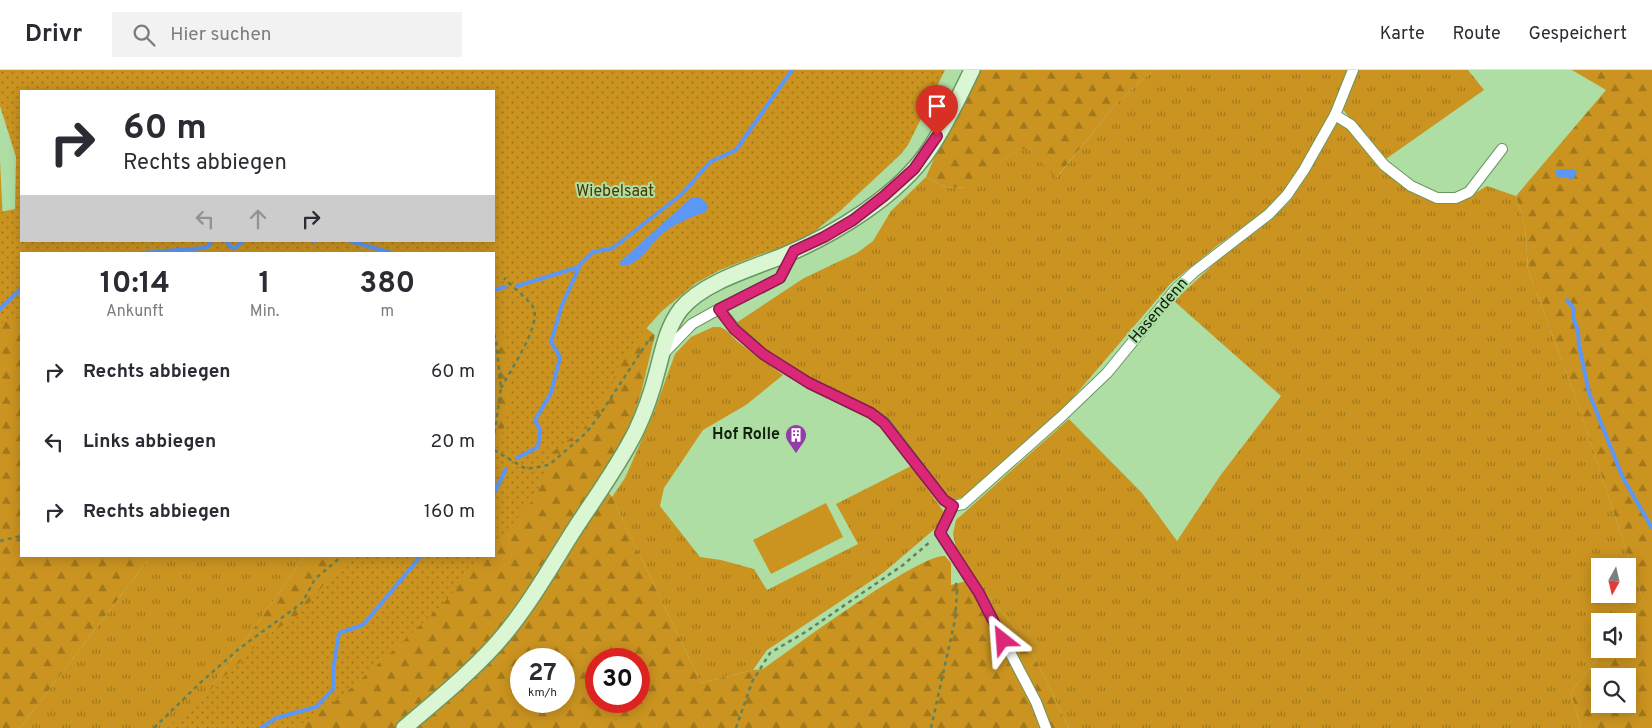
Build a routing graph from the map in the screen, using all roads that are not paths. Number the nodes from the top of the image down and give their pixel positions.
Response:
1 (972, 70) edge
2 (1354, 70) edge
3 (1335, 115) junction
4 (1502, 149) dead end
5 (794, 251) junction
6 (719, 309) junction
7 (661, 356) junction
8 (953, 506) junction
9 (404, 728) edge
10 (1046, 728) edge

1 - 5 main road
2 - 3 street, Hasendenn
3 - 4 street
3 - 8 street, Hasendenn
5 - 6 street
5 - 7 main road
6 - 7 street
6 - 8 street
7 - 9 main road
8 - 10 street

